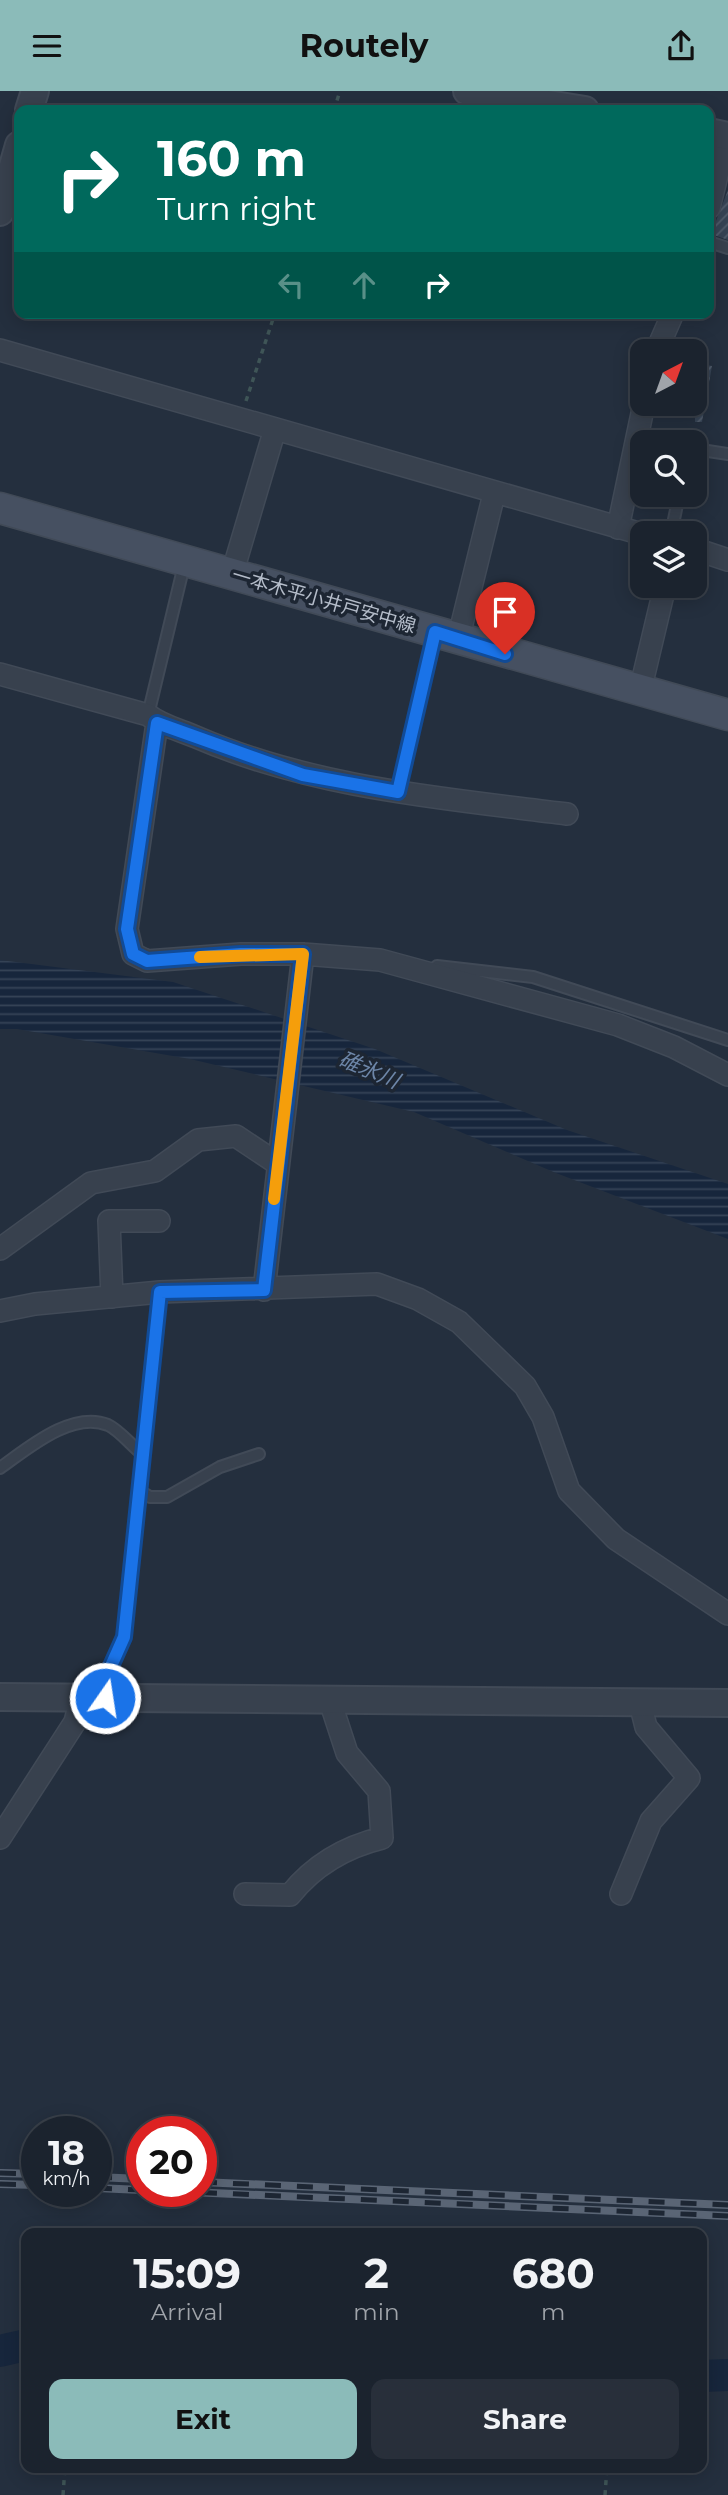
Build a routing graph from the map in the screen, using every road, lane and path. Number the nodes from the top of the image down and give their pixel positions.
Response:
1 (467, 91) edge
2 (558, 98) edge
3 (728, 136) edge
4 (14, 163) edge
5 (714, 189) edge
6 (0, 212) edge
7 (273, 319) edge
8 (670, 319) edge
9 (662, 339) edge
10 (0, 350) edge
11 (240, 418) junction
12 (275, 429) junction
13 (707, 451) edge
14 (728, 454) edge
15 (630, 492) edge
16 (494, 494) junction
17 (0, 508) edge
18 (618, 528) junction
19 (630, 531) edge
20 (707, 553) edge
21 (728, 560) edge
22 (185, 561) junction
23 (232, 574) junction
24 (662, 598) edge
25 (446, 636) junction
26 (0, 674) edge
27 (640, 691) junction
28 (728, 715) edge
29 (153, 719) junction
30 (398, 792) junction
31 (567, 814) dead end
32 (303, 960) junction
33 (430, 973) junction
34 (728, 1039) edge
35 (728, 1075) edge
36 (278, 1157) junction
37 (159, 1221) dead end
38 (0, 1249) edge
39 (264, 1290) junction
40 (160, 1292) junction
41 (112, 1297) junction
42 (0, 1311) edge
43 (141, 1453) junction
44 (259, 1454) dead end
45 (0, 1468) edge
46 (138, 1490) junction
47 (728, 1613) edge
48 (0, 1697) edge
49 (93, 1698) junction
50 (330, 1701) junction
51 (640, 1703) junction
52 (728, 1703) edge
53 (0, 1838) edge
54 (245, 1894) dead end
55 (621, 1894) dead end
56 (64, 2473) edge
57 (607, 2473) edge
58 (62, 2495) edge
59 (605, 2495) edge

1 - 2 street
3 - 5 street
4 - 6 street
7 - 11 path
8 - 9 street
10 - 11 street
11 - 12 street
12 - 16 street
12 - 23 street
13 - 14 lane
15 - 18 street
16 - 18 street
16 - 25 street
17 - 22 main road, 一本木平小井戸安中線
18 - 19 street
20 - 21 street
22 - 23 main road, 一本木平小井戸安中線
22 - 29 lane
23 - 25 main road, 一本木平小井戸安中線
24 - 27 street
25 - 27 main road, 一本木平小井戸安中線
25 - 30 lane
26 - 29 street
27 - 28 main road, 一本木平小井戸安中線
29 - 30 street
29 - 32 street
30 - 31 street
32 - 33 street
32 - 36 street
33 - 34 lane
33 - 35 street
36 - 38 street
36 - 39 street
37 - 41 street
39 - 40 street
39 - 47 street
40 - 41 street
40 - 43 lane
41 - 42 street
43 - 45 lane
43 - 46 lane
44 - 46 lane
46 - 49 lane
48 - 49 street
49 - 50 street
49 - 53 street
50 - 51 street
50 - 54 street
51 - 52 street
51 - 55 street
56 - 58 path
57 - 59 path

